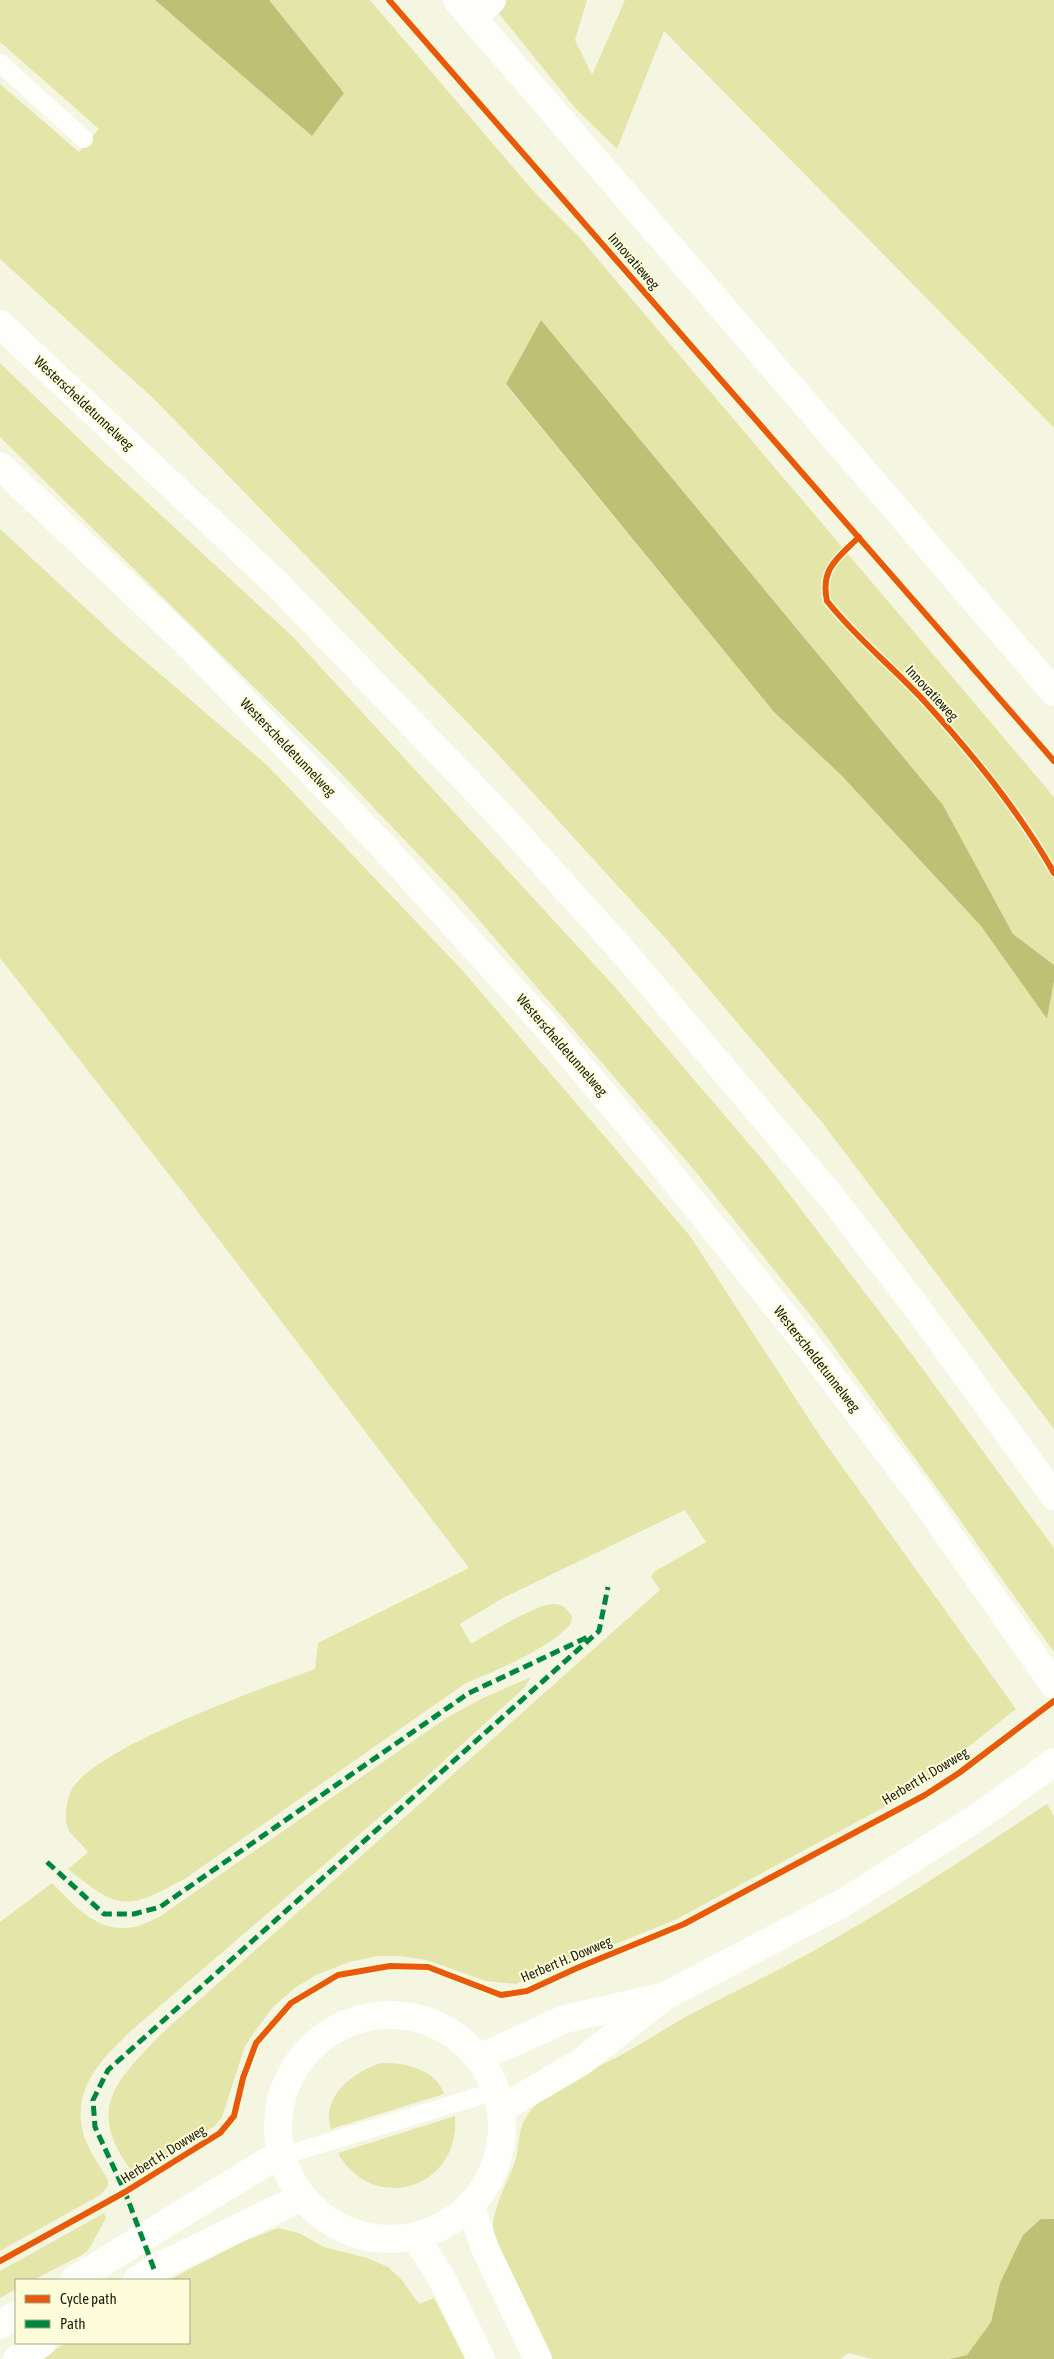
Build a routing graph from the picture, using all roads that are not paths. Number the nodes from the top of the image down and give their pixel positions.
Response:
1 (492, 0) edge
2 (465, 9) edge
3 (0, 63) edge
4 (84, 139) dead end
5 (0, 324) edge
6 (0, 466) edge
7 (1054, 692) edge
8 (1054, 1496) edge
9 (1054, 1684) edge
10 (1054, 1762) edge
11 (665, 1996) junction
12 (479, 2058) junction
13 (498, 2100) junction
14 (281, 2155) junction
15 (302, 2197) junction
16 (470, 2205) junction
17 (415, 2236) junction
18 (76, 2279) edge
19 (139, 2279) edge
20 (15, 2316) edge
21 (0, 2325) edge
22 (40, 2344) edge
23 (17, 2359) edge
24 (481, 2359) edge
25 (538, 2359) edge

1 - 2 main road
2 - 7 main road
3 - 4 lane
5 - 8 main road, Westerscheldetunnelweg
6 - 9 main road, Westerscheldetunnelweg
10 - 11 main road
11 - 12 main road
11 - 13 main road
12 - 13 main road
12 - 14 main road
13 - 14 lane
13 - 16 main road
14 - 15 main road
14 - 18 main road
15 - 17 main road
15 - 19 main road
16 - 17 main road
16 - 25 main road
17 - 24 main road
20 - 21 main road
22 - 23 main road

